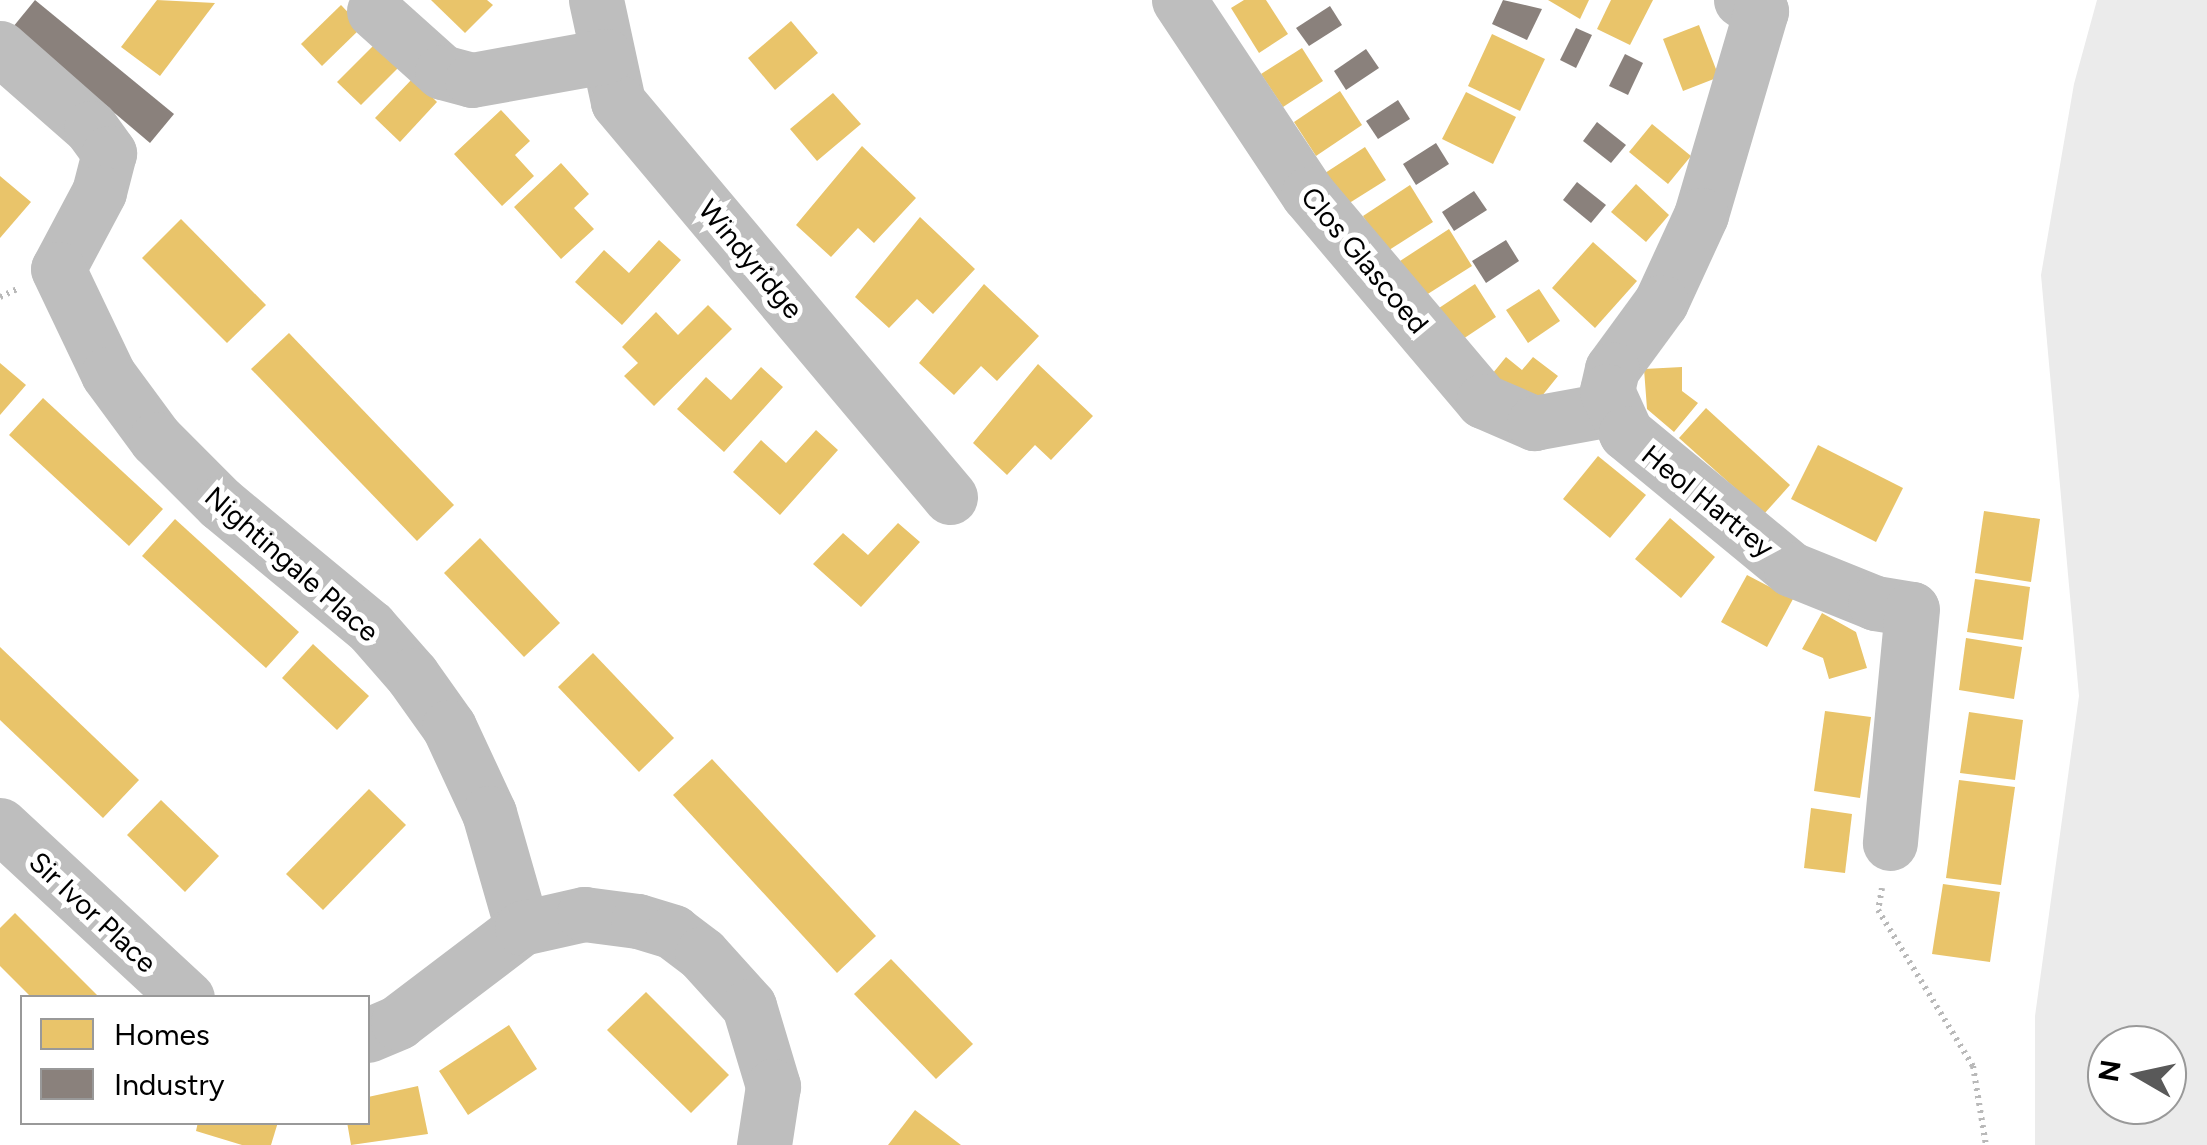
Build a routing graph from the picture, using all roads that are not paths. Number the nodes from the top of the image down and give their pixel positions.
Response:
1 (596, 0) edge
2 (1179, 0) edge
3 (1741, 0) edge
4 (374, 11) dead end
5 (0, 48) edge
6 (606, 56) junction
7 (1611, 409) junction
8 (950, 498) dead end
9 (0, 826) edge
10 (1890, 843) road end
11 (522, 928) junction
12 (184, 995) edge
13 (370, 1033) edge
14 (764, 1145) edge

1 - 6 street, Windyridge
2 - 7 street, Clos Glascoed
3 - 7 street
4 - 6 street
5 - 11 street, Nightingale Place
6 - 8 street, Windyridge
7 - 10 street, Heol Hartrey
9 - 12 street, Sir Ivor Place
11 - 13 street
11 - 14 street

